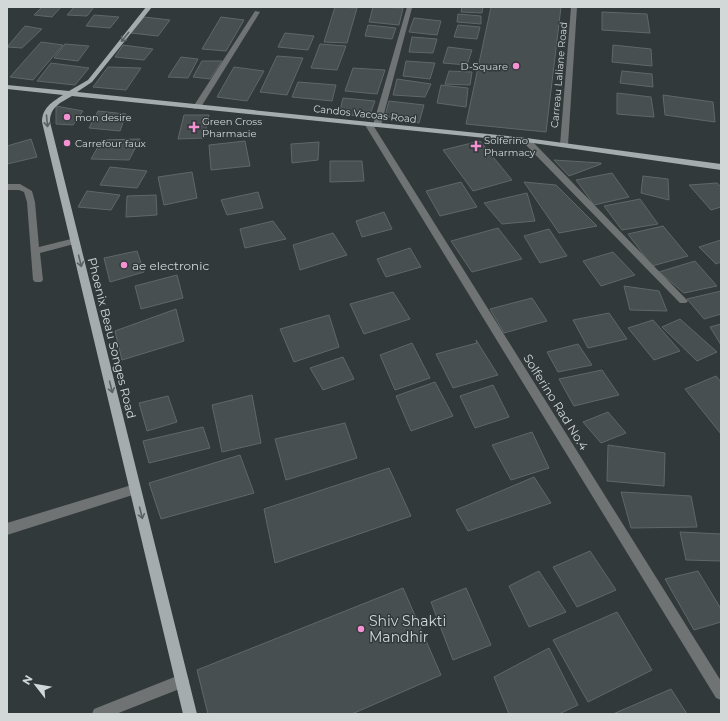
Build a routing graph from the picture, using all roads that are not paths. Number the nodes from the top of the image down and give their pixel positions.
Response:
1 (149, 7) edge
2 (574, 7) edge
3 (409, 8) edge
4 (257, 12) dead end
5 (7, 86) edge
6 (70, 93) junction
7 (197, 108) junction
8 (373, 125) junction
9 (526, 140) junction
10 (564, 145) junction
11 (721, 167) edge
12 (7, 187) edge
13 (75, 241) junction
14 (36, 251) junction
15 (38, 280) dead end
16 (683, 301) dead end
17 (136, 490) junction
18 (7, 529) edge
19 (182, 681) junction
20 (721, 693) edge
21 (99, 714) edge
22 (190, 714) edge

1 -> 6 main road, Phoenix Beau Songes Road
2 - 10 street, Carreau Laliane Road
3 - 8 street
4 - 7 street
5 - 6 main road, Candos Vacoas Road
6 - 7 main road, Candos Vacoas Road
6 -> 13 main road, Phoenix Beau Songes Road
7 - 8 main road, Candos Vacoas Road
8 - 9 main road, Candos Vacoas Road
8 - 20 street, Solferino Rad No.4
9 - 10 main road, Candos Vacoas Road
9 - 16 street
10 - 11 main road, Candos Vacoas Road
12 - 14 street
13 - 14 street
13 -> 17 main road, Phoenix Beau Songes Road
14 - 15 street
17 - 18 street
17 -> 19 main road, Phoenix Beau Songes Road
19 - 21 street
19 - 22 main road, Phoenix Beau Songes Road

